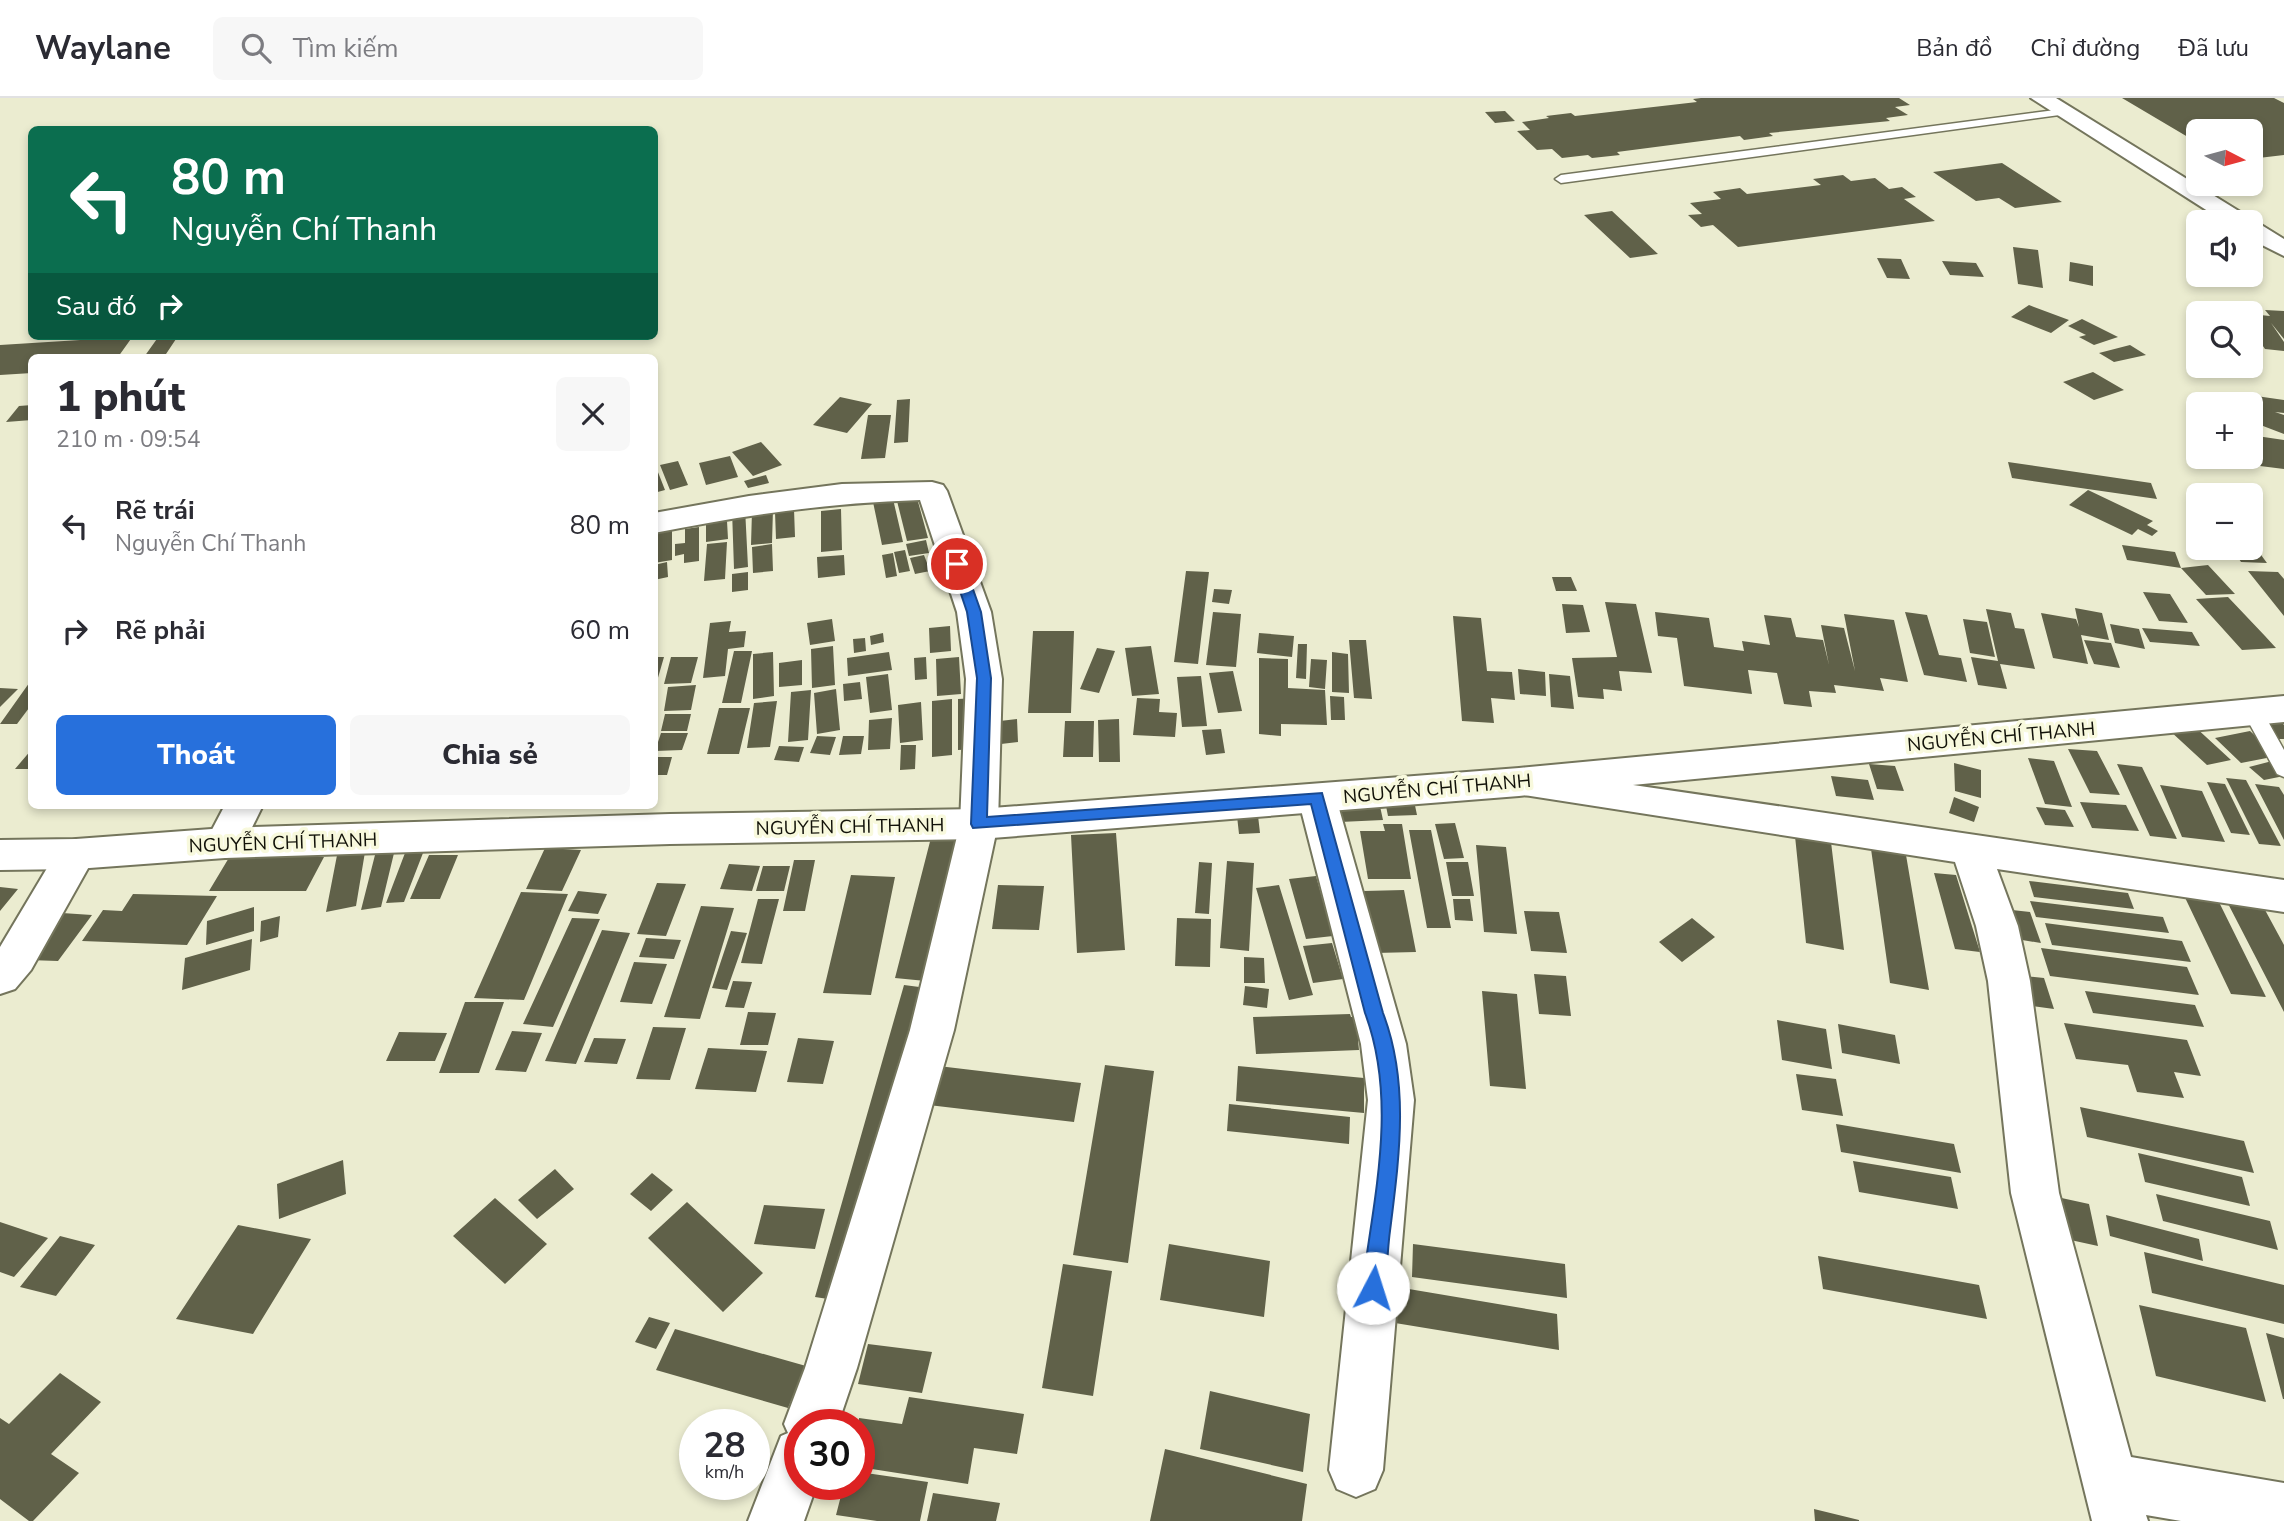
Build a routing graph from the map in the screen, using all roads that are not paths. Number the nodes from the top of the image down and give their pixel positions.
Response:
1 (2041, 98) edge
2 (2063, 112) junction
3 (1561, 179) dead end
4 (2222, 210) edge
5 (2263, 236) edge
6 (2284, 249) edge
7 (658, 522) edge
8 (2268, 711) edge
9 (2284, 769) edge
10 (1519, 782) junction
11 (1317, 798) junction
12 (242, 809) edge
13 (979, 824) junction
14 (225, 843) junction
15 (1970, 849) junction
16 (76, 854) junction
17 (0, 855) edge
18 (2284, 895) edge
19 (0, 976) edge
20 (816, 1409) edge
21 (1356, 1470) dead end
22 (784, 1499) edge
23 (2116, 1501) edge
24 (2284, 1511) edge
25 (776, 1521) edge

1 - 2 street
2 - 3 lane
2 - 4 street
5 - 6 street
7 - 13 street
8 - 9 lane
8 - 10 street, NGUYỄN CHÍ THANH
10 - 11 street, NGUYỄN CHÍ THANH
10 - 15 street
11 - 13 street, NGUYỄN CHÍ THANH
11 - 21 street
12 - 14 street
13 - 14 street, NGUYỄN CHÍ THANH
13 - 20 street
14 - 16 street, NGUYỄN CHÍ THANH
15 - 18 street
15 - 23 street
16 - 17 street, NGUYỄN CHÍ THANH
16 - 19 street
22 - 25 street
23 - 24 street

